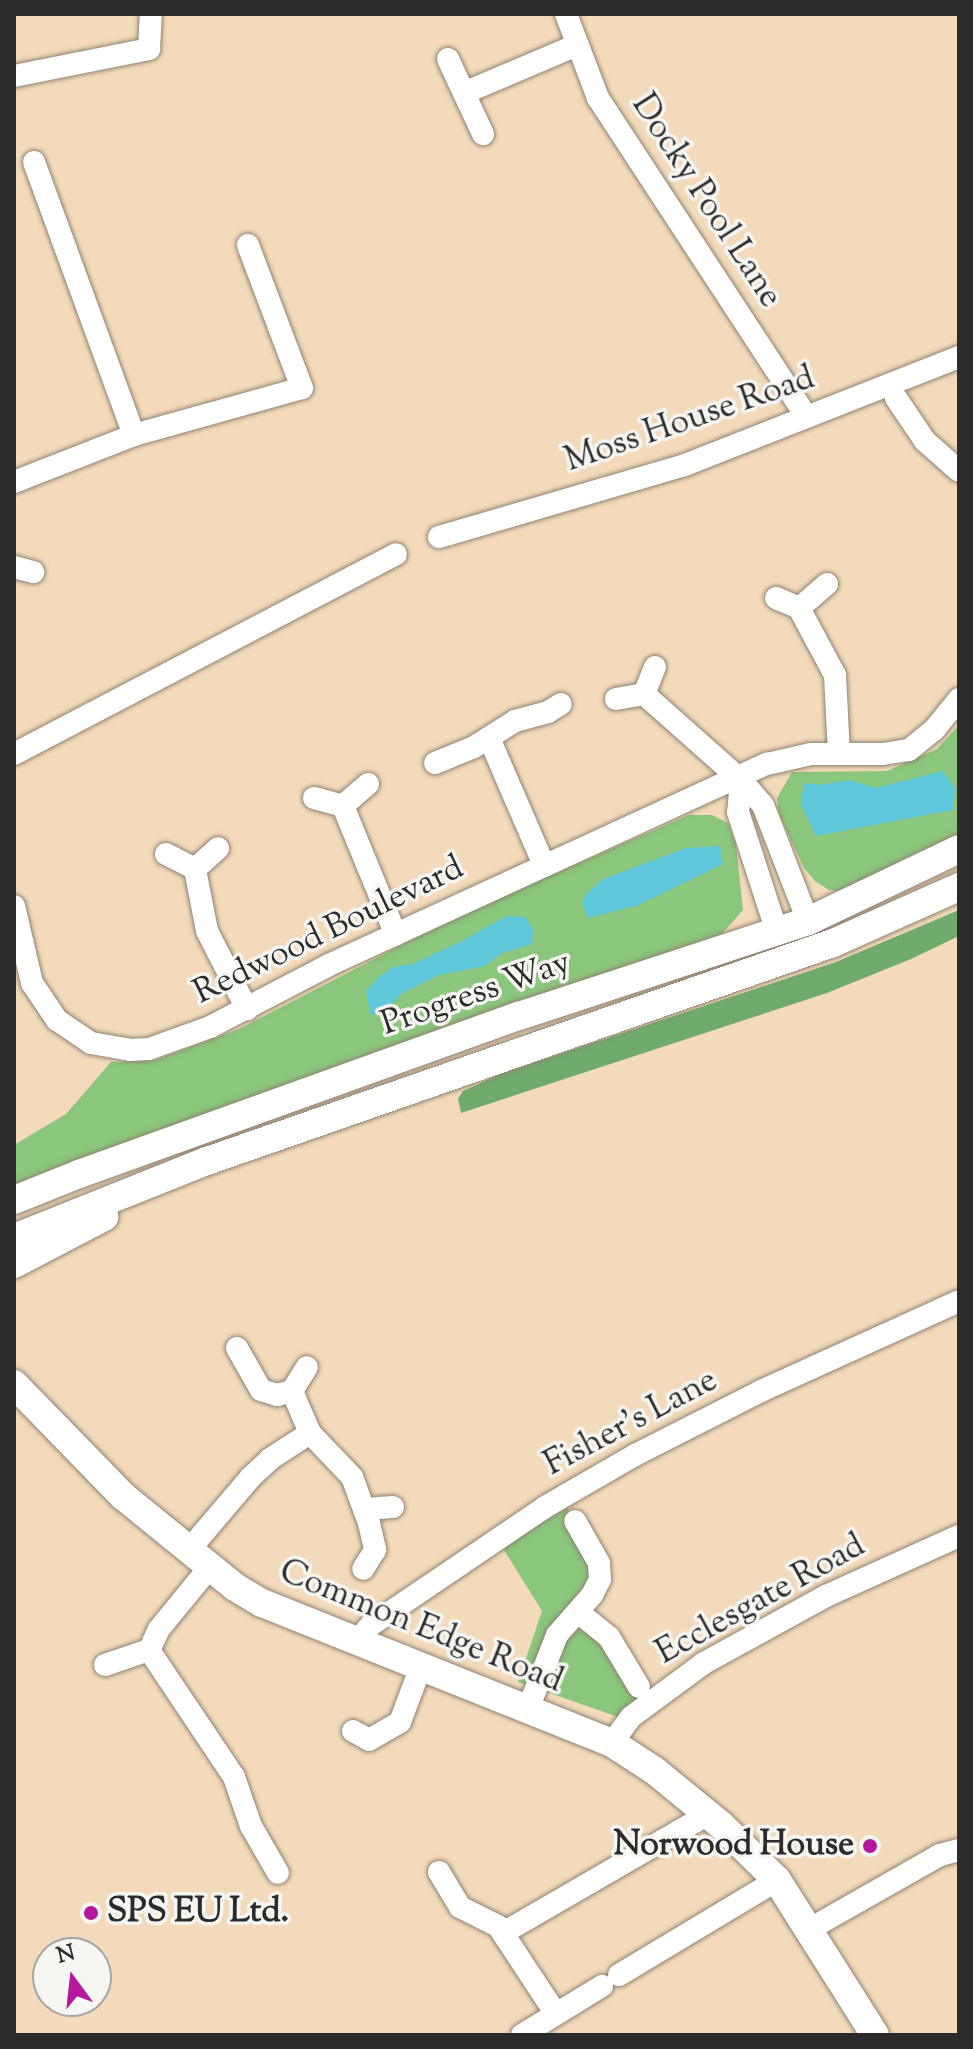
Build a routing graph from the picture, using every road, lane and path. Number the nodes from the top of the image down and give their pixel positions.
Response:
1 (151, 14) edge
2 (566, 14) edge
3 (577, 45) junction
4 (448, 59) dead end
5 (14, 76) edge
6 (464, 93) junction
7 (483, 134) dead end
8 (34, 162) dead end
9 (248, 245) dead end
10 (959, 357) edge
11 (896, 398) dead end
12 (807, 417) junction
13 (134, 435) junction
14 (959, 471) edge
15 (14, 482) edge
16 (439, 537) dead end
17 (396, 554) dead end
18 (827, 584) dead end
19 (776, 598) dead end
20 (799, 608) junction
21 (655, 667) dead end
22 (644, 694) junction
23 (616, 699) dead end
24 (959, 699) edge
25 (561, 704) dead end
26 (489, 738) junction
27 (839, 753) junction
28 (14, 754) edge
29 (435, 763) dead end
30 (741, 780) junction
31 (368, 784) dead end
32 (314, 798) dead end
33 (343, 806) junction
34 (218, 848) dead end
35 (959, 849) edge
36 (166, 854) dead end
37 (544, 865) junction
38 (195, 869) junction
39 (959, 880) edge
40 (959, 887) edge
41 (14, 906) edge
42 (788, 926) junction
43 (396, 935) junction
44 (772, 963) junction
45 (247, 1009) junction
46 (148, 1183) junction
47 (14, 1200) edge
48 (14, 1238) edge
49 (14, 1264) edge
50 (959, 1301) edge
51 (237, 1348) dead end
52 (14, 1360) edge
53 (307, 1367) dead end
54 (14, 1384) edge
55 (292, 1391) junction
56 (50, 1422) junction
57 (310, 1433) junction
58 (393, 1507) dead end
59 (365, 1509) junction
60 (575, 1521) dead end
61 (959, 1536) edge
62 (198, 1559) junction
63 (363, 1569) dead end
64 (578, 1612) junction
65 (357, 1641) junction
66 (149, 1650) junction
67 (105, 1665) dead end
68 (421, 1666) junction
69 (639, 1687) dead end
70 (528, 1709) junction
71 (612, 1743) junction
72 (371, 1763) dead end
73 (257, 1773) dead end
74 (234, 1777) junction
75 (708, 1814) junction
76 (959, 1850) edge
77 (439, 1872) dead end
78 (278, 1873) dead end
79 (777, 1880) junction
80 (808, 1930) junction
81 (503, 1933) junction
82 (556, 2014) junction
83 (522, 2035) edge
84 (875, 2035) edge

1 - 5 street
2 - 3 street, Docky Pool Lane
3 - 6 street
3 - 12 street, Docky Pool Lane
4 - 6 street
6 - 7 street
8 - 13 street
9 - 13 street
10 - 12 street, Moss House Road
11 - 14 street
12 - 16 street, Moss House Road
13 - 15 street
17 - 28 street
18 - 20 street
19 - 20 street
20 - 27 street
21 - 22 street
22 - 23 street
22 - 30 street
24 - 27 street, Redwood Boulevard
25 - 26 street
26 - 29 street
26 - 37 street
27 - 30 street, Redwood Boulevard
30 - 37 street, Redwood Boulevard
30 - 42 street
30 - 42 street
31 - 33 street
32 - 33 street
33 - 43 street
34 - 38 street
35 - 42 main road, Progress Way
36 - 38 street
37 - 43 street, Redwood Boulevard
38 - 45 street
39 - 42 main road
40 - 44 main road, Progress Way
41 - 45 street, Redwood Boulevard
42 - 44 main road
42 - 47 main road, Progress Way
43 - 45 street, Redwood Boulevard
44 - 46 main road, Progress Way
46 - 48 main road, Progress Way
46 - 49 main road
50 - 65 street, Fisher's Lane
51 - 55 street
52 - 56 main road, Common Edge Road
53 - 55 street
54 - 56 main road, Common Edge Road
55 - 57 street
56 - 62 main road, Common Edge Road
57 - 59 street
57 - 62 street
58 - 59 street
59 - 63 street
60 - 64 street
61 - 71 street, Ecclesgate Road
62 - 65 main road, Common Edge Road
62 - 66 street
64 - 69 street
64 - 70 street
65 - 68 main road, Common Edge Road
66 - 67 street
66 - 74 street
68 - 70 main road, Common Edge Road
68 - 72 street
70 - 71 main road, Common Edge Road
71 - 75 main road, Common Edge Road
73 - 74 street
74 - 78 street
75 - 79 main road, Common Edge Road
75 - 81 street
76 - 80 street
77 - 81 street
79 - 80 main road, Common Edge Road
79 - 82 street
80 - 84 main road, Common Edge Road
81 - 82 street
82 - 83 street

